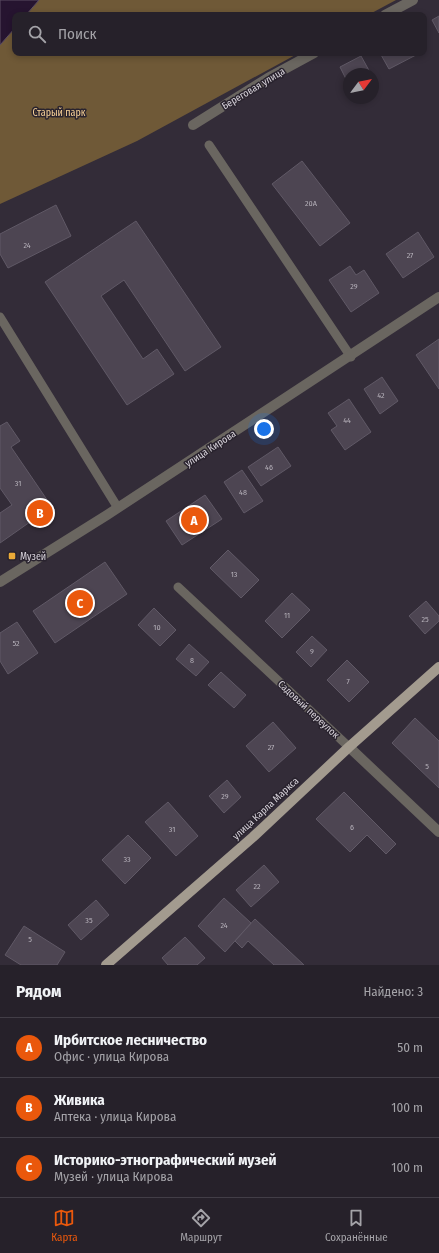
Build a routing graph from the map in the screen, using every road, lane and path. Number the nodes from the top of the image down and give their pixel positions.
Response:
1 (413, 0) edge
2 (391, 12) edge
3 (308, 56) edge
4 (193, 125) dead end
5 (209, 146) dead end
6 (439, 297) edge
7 (0, 317) edge
8 (350, 356) junction
9 (118, 508) junction
10 (0, 582) edge
11 (178, 587) dead end
12 (439, 667) edge
13 (349, 747) junction
14 (439, 832) edge
15 (106, 965) edge

1 - 2 street
3 - 4 street, Береговая улица
5 - 8 lane
6 - 8 street, улица Кирова
7 - 9 lane
8 - 9 street, улица Кирова
9 - 10 street, улица Кирова
11 - 13 lane, Садовый переулок
12 - 13 main road, улица Карла Маркса
13 - 14 street, Садовый переулок
13 - 15 main road, улица Карла Маркса

